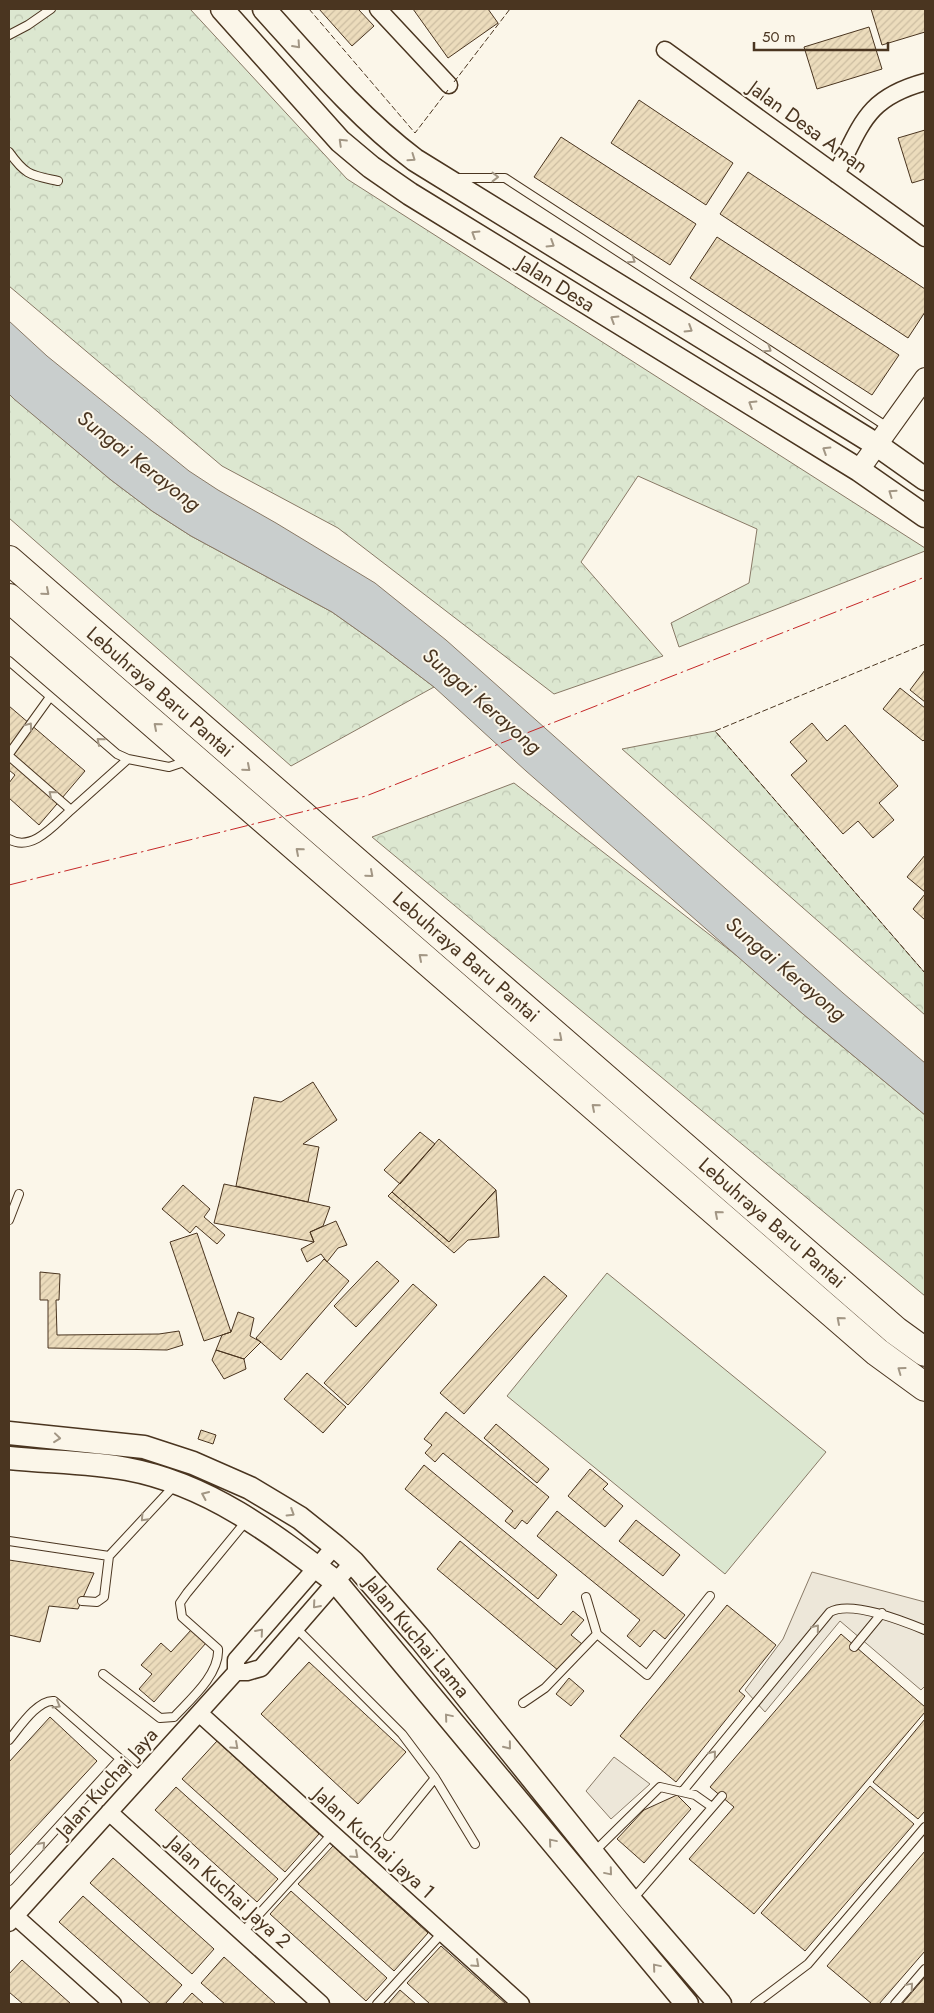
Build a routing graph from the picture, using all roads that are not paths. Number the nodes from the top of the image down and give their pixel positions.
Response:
1 (51, 9) edge
2 (222, 9) edge
3 (264, 9) edge
4 (378, 9) edge
5 (9, 35) edge
6 (665, 50) dead end
7 (925, 82) edge
8 (450, 85) dead end
9 (9, 152) edge
10 (836, 174) junction
11 (446, 179) junction
12 (58, 181) dead end
13 (925, 238) edge
14 (925, 378) edge
15 (883, 436) junction
16 (859, 470) junction
17 (925, 479) edge
18 (925, 516) edge
19 (9, 560) edge
20 (9, 598) edge
21 (9, 661) edge
22 (50, 697) junction
23 (9, 755) edge
24 (193, 758) junction
25 (128, 759) junction
26 (71, 810) junction
27 (9, 839) edge
28 (19, 1194) dead end
29 (9, 1220) edge
30 (925, 1352) edge
31 (925, 1388) edge
32 (9, 1432) edge
33 (9, 1458) edge
34 (177, 1482) junction
35 (248, 1518) junction
36 (9, 1541) edge
37 (335, 1546) junction
38 (109, 1556) junction
39 (353, 1562) junction
40 (316, 1567) junction
41 (336, 1582) junction
42 (710, 1596) dead end
43 (586, 1597) dead end
44 (82, 1601) dead end
45 (882, 1613) junction
46 (296, 1628) junction
47 (925, 1630) edge
48 (597, 1634) junction
49 (854, 1647) dead end
50 (236, 1672) junction
51 (104, 1674) dead end
52 (523, 1703) dead end
53 (193, 1707) junction
54 (9, 1740) edge
55 (120, 1759) junction
56 (141, 1777) junction
57 (435, 1778) junction
58 (682, 1792) junction
59 (722, 1796) dead end
60 (712, 1807) junction
61 (109, 1812) junction
62 (925, 1827) edge
63 (332, 1834) junction
64 (388, 1836) dead end
65 (475, 1844) dead end
66 (593, 1853) junction
67 (9, 1881) edge
68 (631, 1901) junction
69 (12, 1919) edge
70 (442, 1932) junction
71 (242, 1933) junction
72 (925, 1968) edge
73 (113, 2004) edge
74 (321, 2004) edge
75 (377, 2004) edge
76 (521, 2004) edge
77 (687, 2004) edge
78 (720, 2004) edge
79 (755, 2004) edge
80 (895, 2004) edge

1 - 5 lane
16 -> 2 main road, Jalan Desa
3 -> 11 main road, Jalan Desa
4 - 8 street
6 - 10 street, Jalan Desa Aman
7 - 10 street
9 - 12 lane
10 - 13 street, Jalan Desa Aman
11 -> 15 main road, Jalan Desa
11 -> 15 lane, Jalan Desa
14 - 15 street
15 - 16 street
15 - 17 main road, Jalan Desa
18 -> 16 main road, Jalan Desa
19 -> 30 highway, Lebuhraya Baru Pantai
24 -> 20 highway, Lebuhraya Baru Pantai
21 - 22 lane
23 -> 22 lane
25 -> 22 lane
26 -> 23 lane
24 - 25 lane
31 -> 24 highway, Lebuhraya Baru Pantai
25 - 26 lane
26 - 27 lane
28 - 29 lane
32 -> 37 main road, Jalan Kuchai Lama
33 - 34 main road, Jalan Kuchai Lama
35 -> 34 main road, Jalan Kuchai Lama
34 -> 38 lane
35 - 40 main road, Jalan Kuchai Lama
35 - 53 lane
36 - 38 lane
37 - 39 main road, Jalan Kuchai Lama
37 - 40 street, Jalan Kuchai Jaya
38 - 44 lane
39 - 41 street
39 -> 66 main road, Jalan Kuchai Lama
40 - 41 main road, Jalan Kuchai Lama
50 -> 40 street, Jalan Kuchai Jaya
41 -> 46 street
77 -> 41 main road, Jalan Kuchai Lama
42 - 48 lane
43 - 48 lane
45 - 47 lane
45 - 49 lane
58 -> 45 lane
46 - 50 street
46 - 57 lane
48 - 52 lane
50 - 53 street, Jalan Kuchai Jaya
51 - 53 lane
53 - 56 street, Jalan Kuchai Jaya
53 -> 63 street, Jalan Kuchai Jaya 1
54 -> 55 lane
55 - 56 lane
67 -> 55 lane, Jalan Kuchai Jaya
56 - 61 street, Jalan Kuchai Jaya
57 - 64 lane
57 - 65 lane
58 - 60 lane
58 - 66 lane
59 - 60 lane
60 - 68 lane
61 - 69 street, Jalan Kuchai Jaya
61 - 71 street, Jalan Kuchai Jaya 2
62 - 79 lane
63 -> 70 street, Jalan Kuchai Jaya 1
63 - 71 lane
66 -> 68 main road, Jalan Kuchai Lama
68 - 78 main road, Jalan Kuchai Lama
69 - 73 street
70 - 75 lane
70 -> 76 street, Jalan Kuchai Jaya 1
71 - 74 street, Jalan Kuchai Jaya 2
80 -> 72 lane

